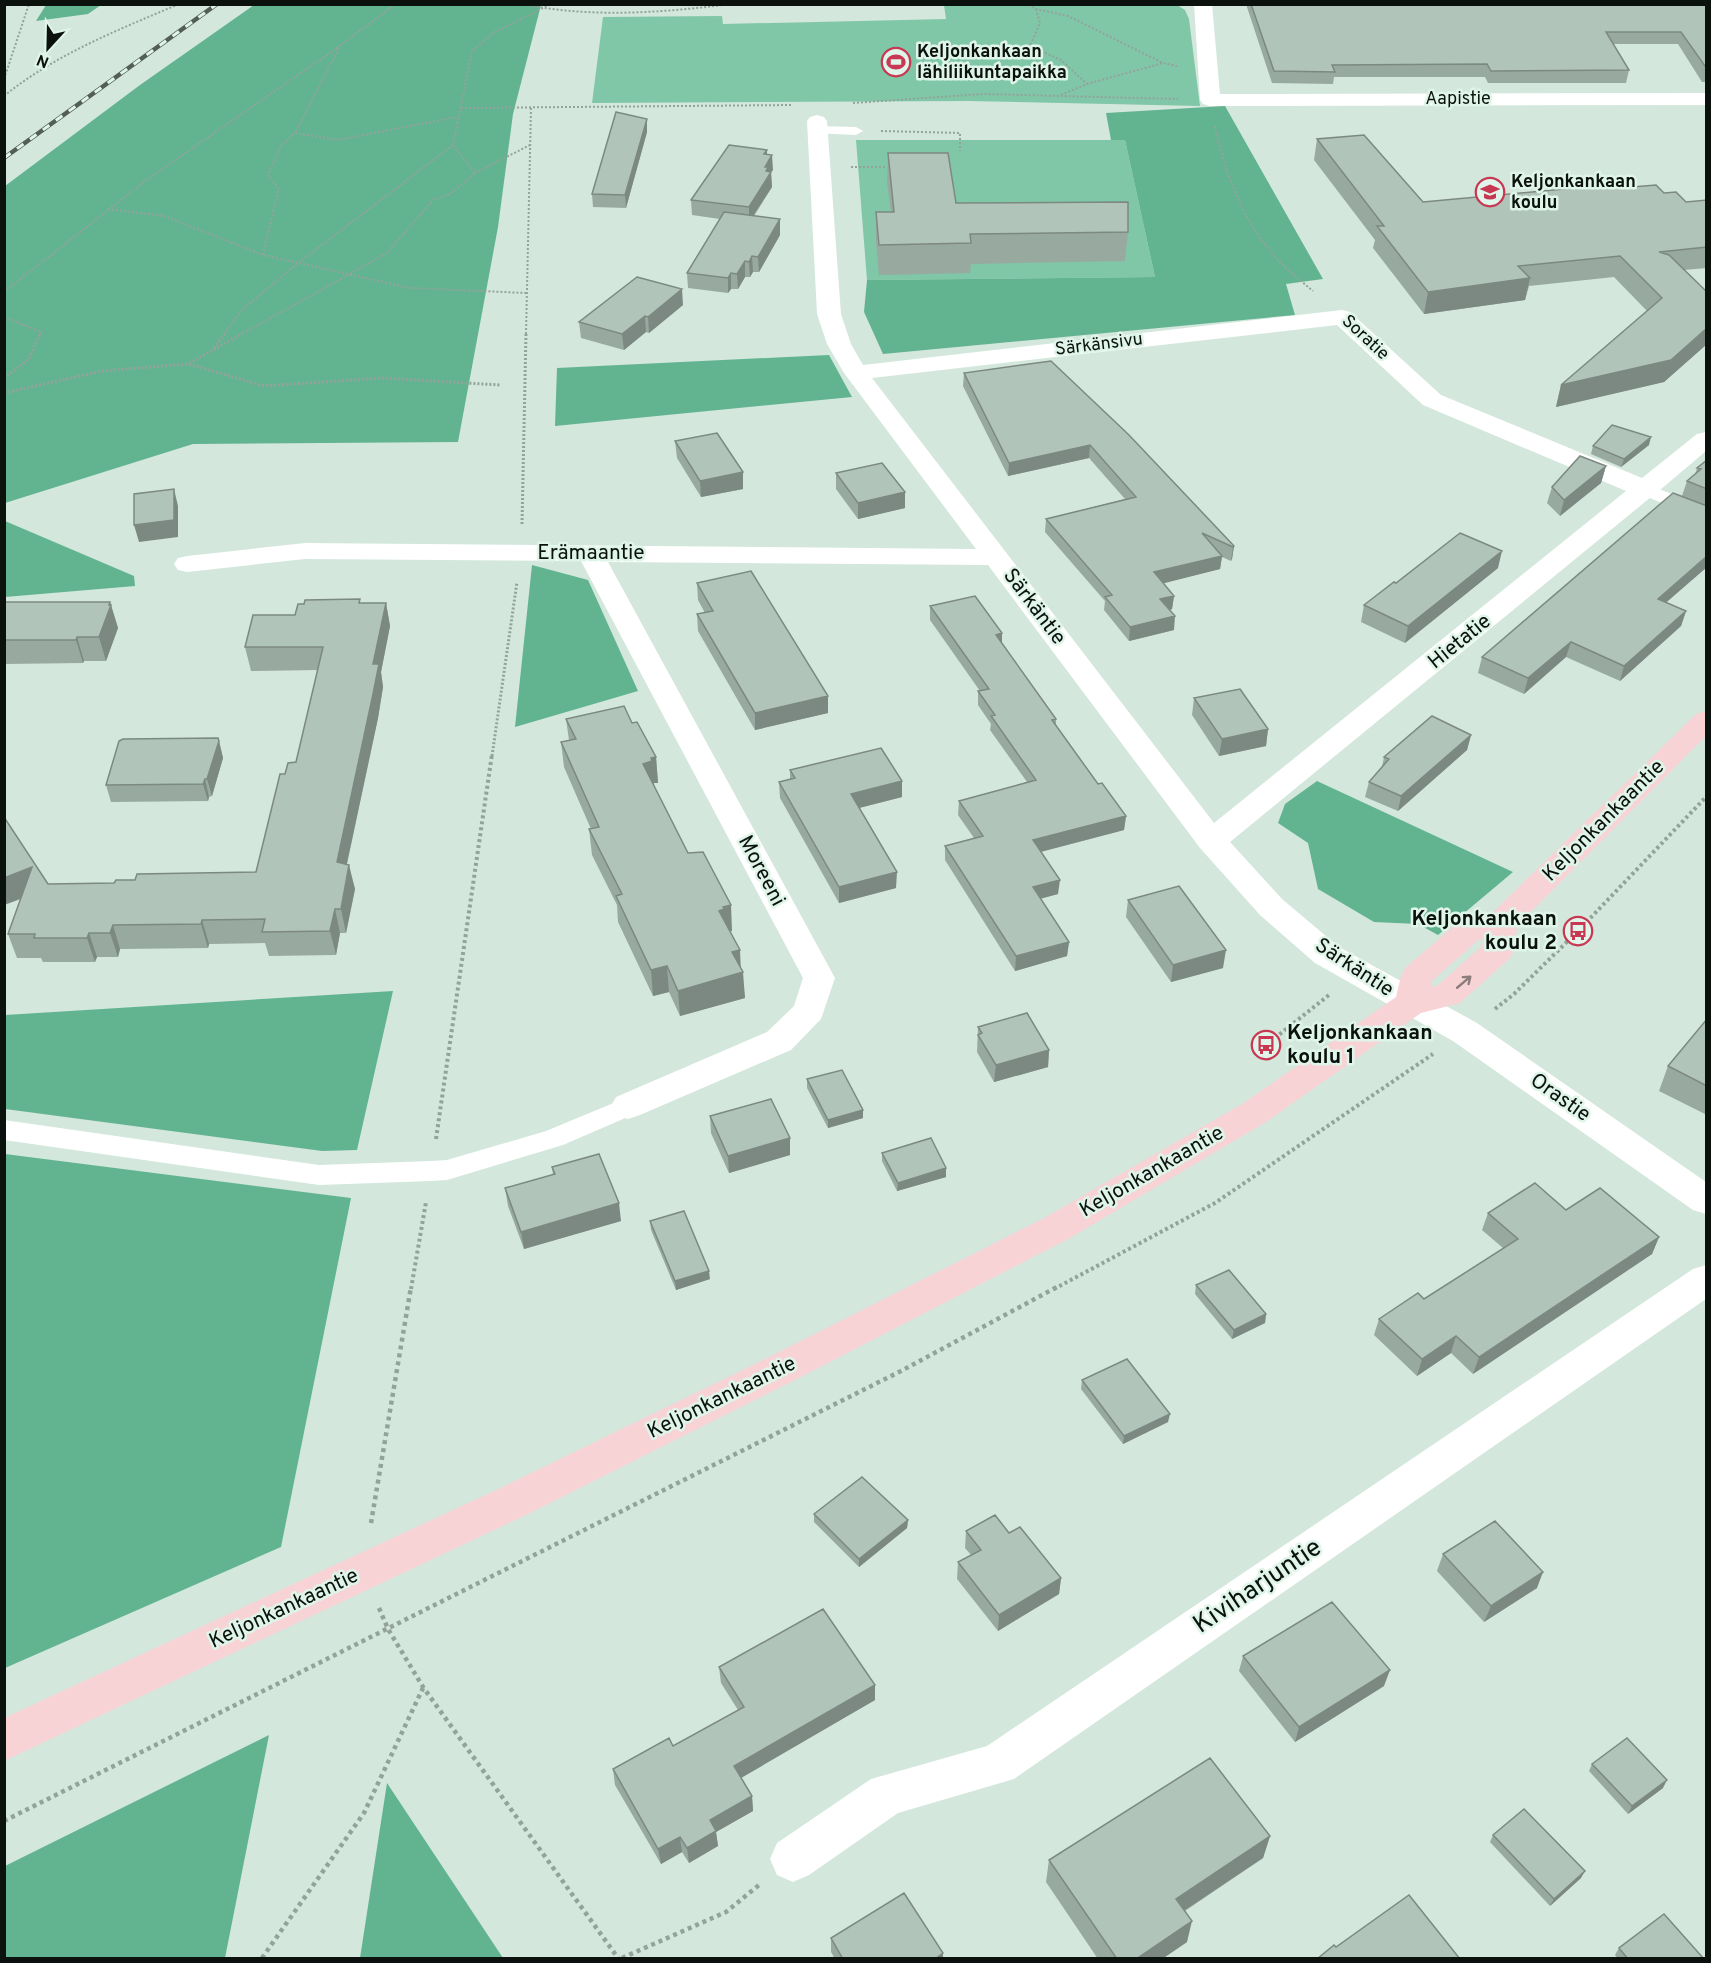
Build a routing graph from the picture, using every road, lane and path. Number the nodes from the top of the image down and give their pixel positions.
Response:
1 (29, 4) edge
2 (179, 4) edge
3 (396, 4) edge
4 (521, 4) edge
5 (552, 4) edge
6 (731, 4) edge
7 (1029, 4) edge
8 (1203, 4) edge
9 (542, 9) junction
10 (1036, 9) junction
11 (340, 48) junction
12 (11, 62) junction
13 (1163, 63) junction
14 (4, 68) edge
15 (1207, 72) junction
16 (4, 79) edge
17 (1087, 84) junction
18 (4, 96) edge
19 (1058, 96) junction
20 (1707, 99) edge
21 (1210, 100) junction
22 (846, 104) dead end
23 (800, 105) dead end
24 (461, 108) junction
25 (531, 108) junction
26 (457, 117) junction
27 (817, 126) joint
28 (850, 131) junction
29 (295, 133) junction
30 (453, 145) junction
31 (530, 145) junction
32 (960, 152) dead end
33 (886, 167) dead end
34 (474, 173) junction
35 (108, 209) junction
36 (263, 255) junction
37 (297, 264) junction
38 (350, 273) junction
39 (4, 292) edge
40 (527, 293) junction
41 (4, 316) edge
42 (1342, 317) junction
43 (212, 351) junction
44 (188, 364) junction
45 (855, 373) junction
46 (4, 378) edge
47 (500, 385) dead end
48 (4, 393) edge
49 (1707, 439) edge
50 (1647, 490) junction
51 (1707, 515) edge
52 (521, 552) junction
53 (589, 552) junction
54 (996, 557) junction
55 (187, 564) dead end
56 (1707, 720) edge
57 (1211, 842) junction
58 (1501, 923) junction
59 (1476, 972) junction
60 (1356, 973) junction
61 (1514, 994) dead end
62 (1411, 1003) junction
63 (1256, 1053) dead end
64 (628, 1106) joint
65 (4, 1130) edge
66 (431, 1171) junction
67 (1707, 1200) edge
68 (1707, 1280) edge
69 (363, 1572) junction
70 (388, 1629) dead end
71 (423, 1687) junction
72 (4, 1740) edge
73 (793, 1859) joint
74 (262, 1959) edge
75 (620, 1959) edge

1 - 12 path
2 - 18 path
3 - 11 path
4 - 9 path
5 - 9 path
6 - 9 path
7 - 10 path
8 - 15 street
9 - 24 path
10 - 13 path
10 - 17 path
11 - 29 path
11 - 35 path
12 - 14 path
12 - 16 path
13 - 15 path
13 - 17 path
15 - 21 street
17 - 19 path
19 - 21 path
19 - 22 path
20 - 21 street, Aapistie
21 - 42 path, Soratie
23 - 25 path
24 - 25 path
24 - 26 path
25 - 31 path
26 - 29 path
26 - 30 path
27 - 28 lane
27 - 45 street, Särkäntie
28 - 32 path
28 - 33 path
29 - 36 path
30 - 34 path
30 - 37 path
31 - 34 path
31 - 40 path
34 - 38 path
35 - 36 path
35 - 39 path
36 - 37 path
37 - 38 path
37 - 43 path
38 - 40 path
38 - 43 path
40 - 52 path
41 - 46 path
42 - 45 street, Särkänsivu
42 - 50 street, Soratie
43 - 44 path
44 - 47 path
44 - 48 path
45 - 54 street, Särkäntie
49 - 50 street, Hietatie
50 - 51 lane, Soratie
50 - 57 street, Hietatie
52 - 53 street, Erämaantie
52 - 55 street, Erämaantie
52 - 66 path
53 - 54 street, Erämaantie
53 - 64 street, Moreeni
54 - 57 street, Särkäntie
56 - 58 main road, Keljonkankaantie
57 - 60 street, Särkäntie
58 - 59 main road, Keljonkankaantie
58 - 62 main road, Keljonkankaantie
59 - 61 path
62 -> 59 main road, Keljonkankaantie
60 - 62 street, Särkäntie
60 - 63 path
62 - 67 street, Orastie
62 - 69 main road, Keljonkankaantie
64 - 66 lane
65 - 66 lane
66 - 69 path
68 - 73 street, Kiviharjuntie
69 - 72 main road, Keljonkankaantie
70 - 71 path
71 - 74 path
71 - 75 path
73 - 75 path

